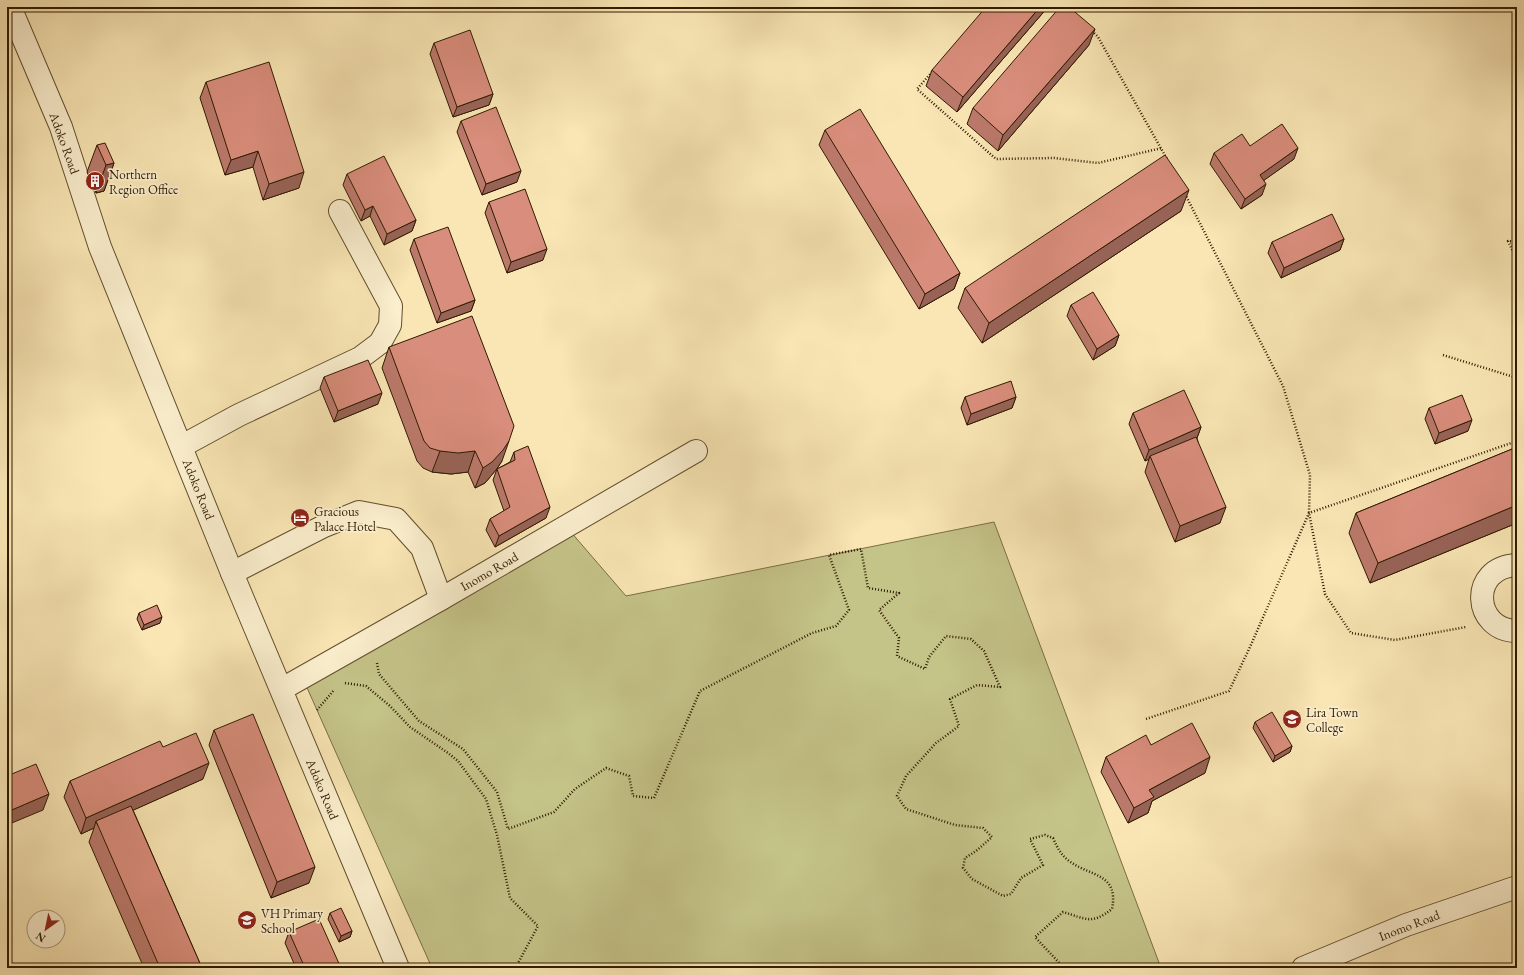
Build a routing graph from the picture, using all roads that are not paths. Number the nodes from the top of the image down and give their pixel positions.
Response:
1 (10, 7) edge
2 (340, 211) dead end
3 (182, 446) junction
4 (696, 451) dead end
5 (1517, 565) edge
6 (232, 573) junction
7 (441, 599) junction
8 (1517, 631) edge
9 (282, 689) junction
10 (1517, 887) edge
11 (398, 968) edge
12 (1303, 968) edge

1 - 3 street, Adoko Road
2 - 3 street
3 - 6 street, Adoko Road
4 - 7 street, Inomo Road
5 - 8 street
6 - 7 street
6 - 9 street, Adoko Road
7 - 9 street, Inomo Road
9 - 11 street, Adoko Road
10 - 12 street, Inomo Road

